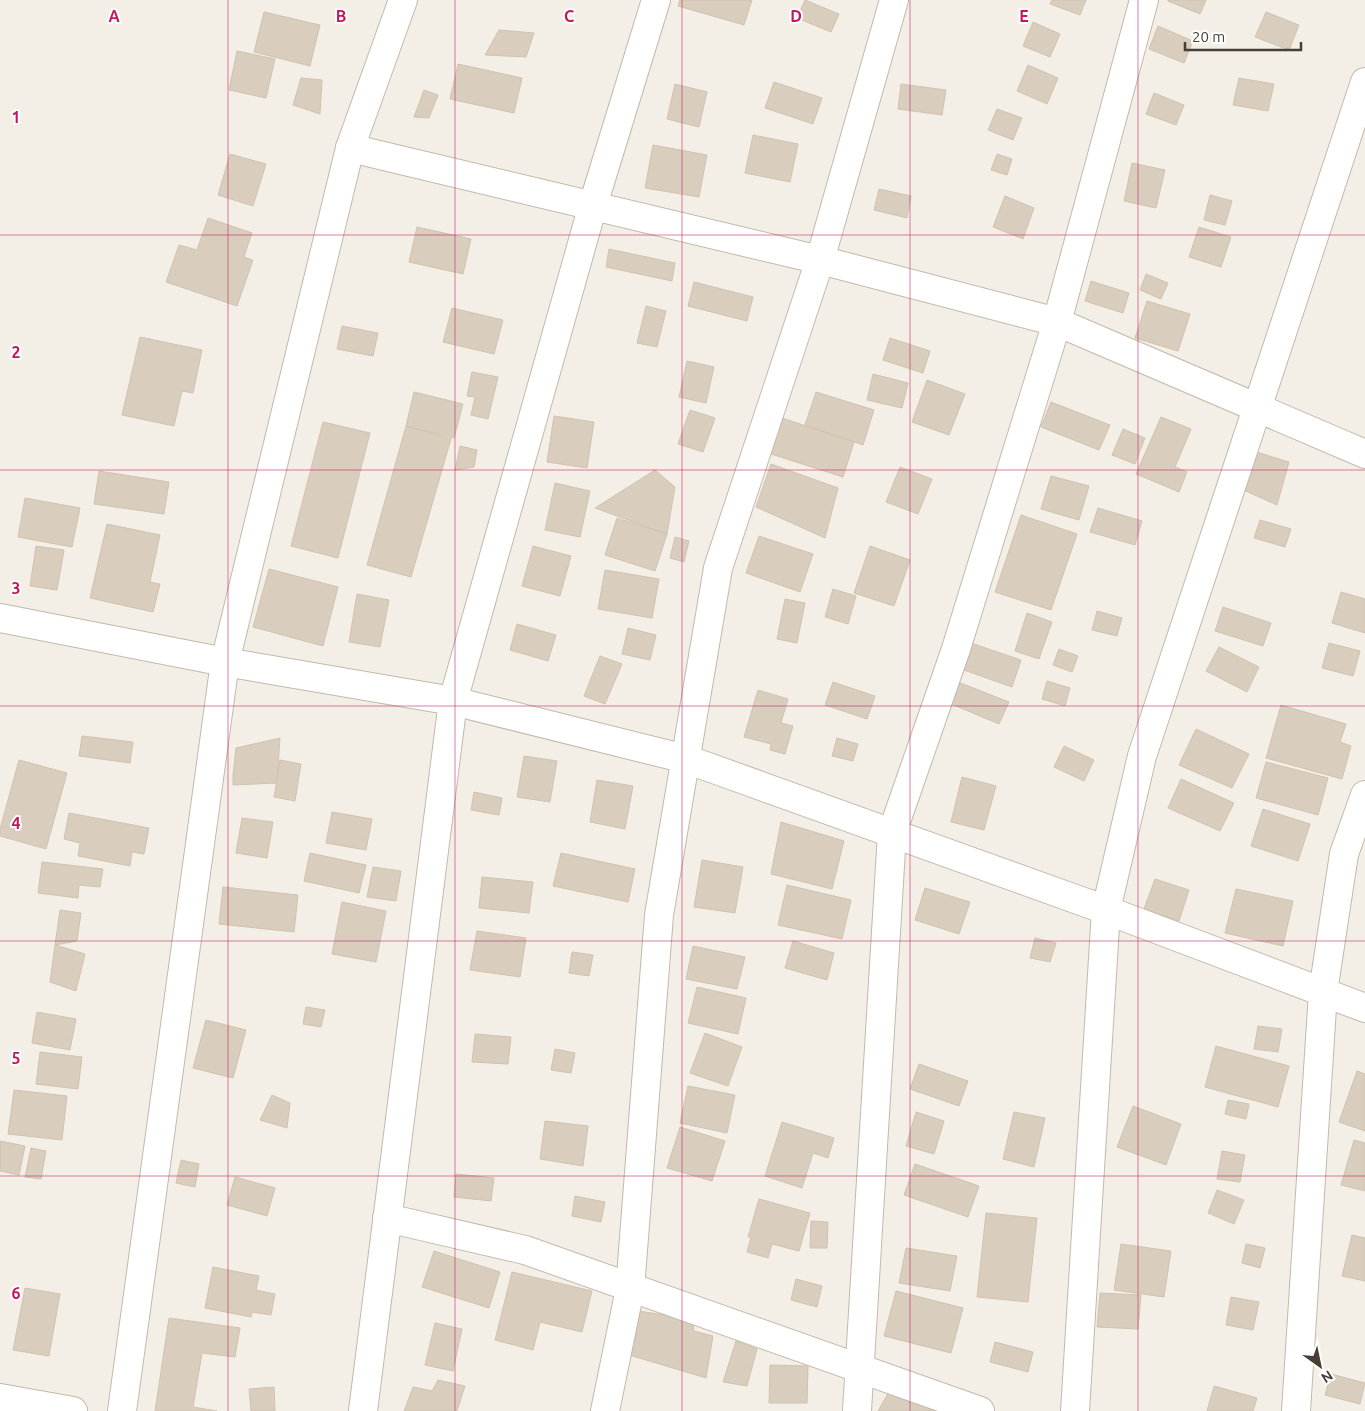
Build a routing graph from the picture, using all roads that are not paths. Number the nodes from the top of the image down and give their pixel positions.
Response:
1 (403, 0) edge
2 (656, 0) edge
3 (894, 0) edge
4 (1144, 0) edge
5 (1365, 82) edge
6 (350, 148) junction
7 (593, 205) junction
8 (820, 260) junction
9 (1057, 322) junction
10 (1257, 409) junction
11 (1365, 454) edge
12 (0, 618) edge
13 (225, 662) junction
14 (453, 701) junction
15 (686, 759) junction
16 (1365, 795) edge
17 (892, 833) junction
18 (1106, 910) junction
19 (1324, 992) junction
20 (1365, 1008) edge
21 (388, 1218) junction
22 (630, 1288) junction
23 (860, 1368) junction
24 (0, 1398) edge
25 (73, 1411) edge
26 (122, 1411) edge
27 (363, 1411) edge
28 (605, 1411) edge
29 (857, 1411) edge
30 (980, 1411) edge
31 (1075, 1411) edge
32 (1296, 1411) edge

1 - 6 street
2 - 7 street
3 - 8 street
4 - 9 street
5 - 10 street
6 - 7 street
6 - 13 street
7 - 8 street
7 - 14 street
8 - 9 street
8 - 15 street
9 - 10 street
9 - 17 street
10 - 11 street
10 - 18 street
12 - 13 street
13 - 14 street
13 - 26 street
14 - 15 street
14 - 21 street
15 - 17 street
15 - 22 street
16 - 19 street
17 - 18 street
17 - 23 street
18 - 19 street
18 - 31 street
19 - 20 street
19 - 32 street
21 - 22 street
21 - 27 street
22 - 23 street
22 - 28 street
23 - 29 street
23 - 30 street
24 - 25 street

